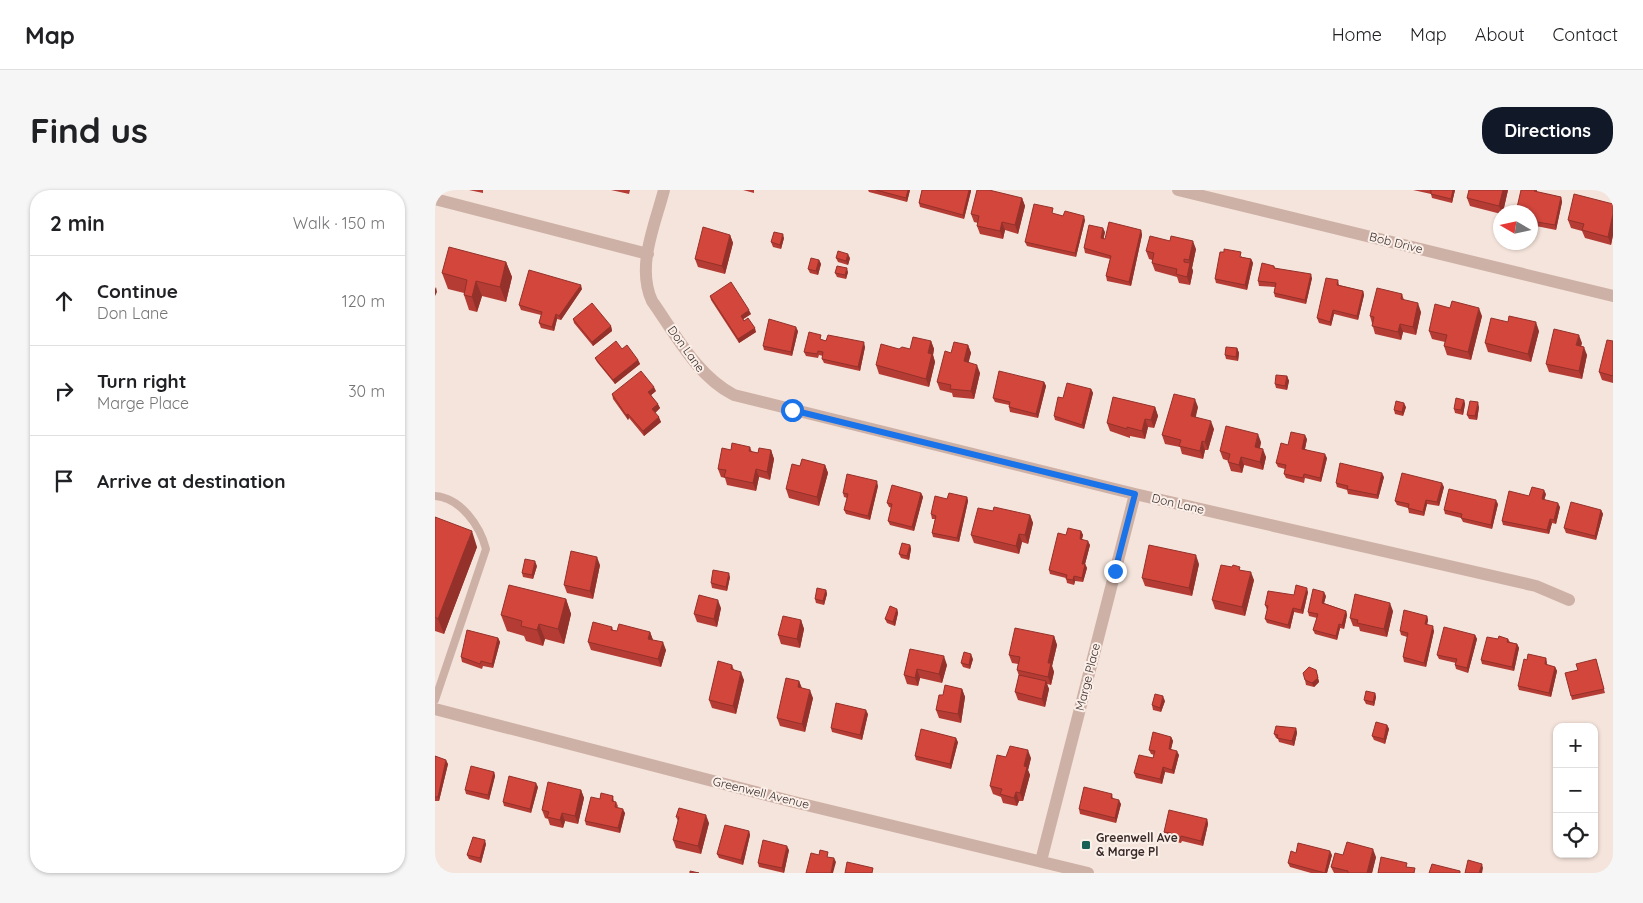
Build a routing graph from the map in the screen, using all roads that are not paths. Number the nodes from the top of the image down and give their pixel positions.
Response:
1 (664, 190) edge
2 (1178, 190) edge
3 (435, 199) edge
4 (648, 254) junction
5 (1613, 296) edge
6 (1135, 494) junction
7 (435, 496) edge
8 (1569, 600) dead end
9 (435, 700) edge
10 (435, 709) edge
11 (1041, 861) junction
12 (1088, 873) edge

1 - 4 street
2 - 5 street, Bob Drive
3 - 4 street
4 - 6 street, Don Lane
6 - 8 street, Don Lane
6 - 11 street, Marge Place
7 - 9 lane
10 - 11 street, Greenwell Avenue
11 - 12 street, Greenwell Avenue

